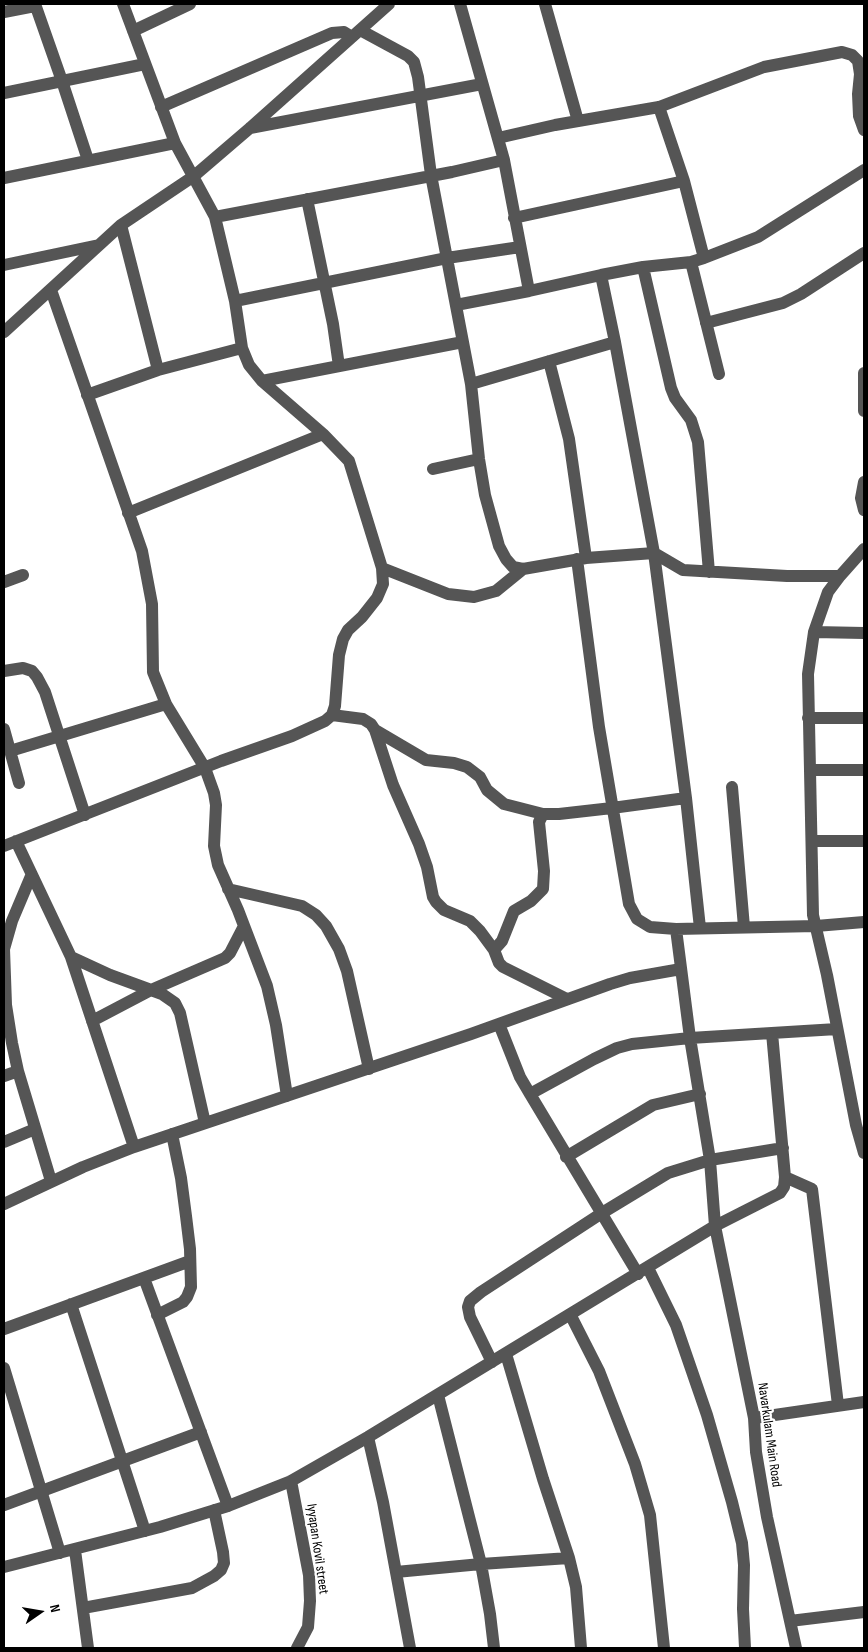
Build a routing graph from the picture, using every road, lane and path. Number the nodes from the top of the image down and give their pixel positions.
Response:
1 (123, 4) edge
2 (190, 4) edge
3 (388, 4) edge
4 (460, 4) edge
5 (545, 4) edge
6 (35, 5) edge
7 (4, 12) edge
8 (133, 31) junction
9 (356, 33) junction
10 (145, 64) junction
11 (62, 81) junction
12 (482, 84) junction
13 (4, 93) edge
14 (420, 95) junction
15 (161, 107) junction
16 (659, 107) junction
17 (578, 121) junction
18 (250, 128) junction
19 (864, 130) edge
20 (498, 138) junction
21 (175, 143) junction
22 (88, 160) junction
23 (504, 160) junction
24 (864, 170) edge
25 (431, 175) junction
26 (194, 176) junction
27 (4, 178) edge
28 (684, 181) junction
29 (307, 199) junction
30 (215, 217) junction
31 (514, 218) junction
32 (121, 225) junction
33 (99, 244) junction
34 (520, 247) junction
35 (864, 253) edge
36 (447, 258) junction
37 (704, 258) junction
38 (691, 262) junction
39 (4, 265) edge
40 (643, 267) junction
41 (601, 274) junction
42 (324, 283) junction
43 (51, 290) junction
44 (530, 291) junction
45 (235, 301) junction
46 (456, 306) junction
47 (706, 323) junction
48 (4, 332) edge
49 (463, 342) junction
50 (615, 342) junction
51 (242, 348) junction
52 (549, 361) junction
53 (338, 366) junction
54 (158, 370) junction
55 (719, 374) dead end
56 (864, 374) edge
57 (262, 381) junction
58 (471, 384) junction
59 (87, 395) junction
60 (864, 411) edge
61 (323, 434) junction
62 (479, 459) junction
63 (434, 469) dead end
64 (864, 482) edge
65 (864, 510) edge
66 (128, 513) junction
67 (864, 549) edge
68 (654, 553) junction
69 (582, 559) junction
70 (382, 568) junction
71 (523, 569) junction
72 (709, 572) junction
73 (23, 575) dead end
74 (840, 576) junction
75 (4, 582) edge
76 (814, 632) junction
77 (864, 633) edge
78 (4, 671) edge
79 (166, 704) junction
80 (332, 714) junction
81 (808, 718) junction
82 (864, 718) edge
83 (4, 729) edge
84 (375, 730) junction
85 (59, 736) junction
86 (10, 751) junction
87 (204, 768) junction
88 (810, 770) junction
89 (864, 770) edge
90 (20, 783) dead end
91 (732, 787) dead end
92 (686, 798) junction
93 (612, 808) junction
94 (543, 814) junction
95 (85, 815) junction
96 (812, 841) junction
97 (864, 841) edge
98 (10, 844) edge
99 (31, 876) junction
100 (228, 889) junction
101 (864, 922) edge
102 (244, 926) junction
103 (816, 926) junction
104 (744, 927) junction
105 (676, 928) junction
106 (700, 928) junction
107 (494, 950) junction
108 (71, 957) junction
109 (681, 969) junction
110 (151, 990) junction
111 (567, 999) junction
112 (92, 1021) junction
113 (499, 1024) junction
114 (838, 1030) junction
115 (772, 1033) junction
116 (690, 1038) junction
117 (369, 1068) junction
118 (18, 1071) junction
119 (4, 1076) edge
120 (530, 1094) junction
121 (700, 1094) junction
122 (286, 1096) junction
123 (205, 1123) junction
124 (860, 1125) edge
125 (35, 1130) junction
126 (172, 1134) junction
127 (4, 1142) edge
128 (134, 1147) junction
129 (783, 1148) junction
130 (864, 1153) edge
131 (566, 1157) junction
132 (710, 1160) junction
133 (785, 1176) junction
134 (51, 1182) junction
135 (4, 1204) edge
136 (602, 1213) junction
137 (715, 1226) junction
138 (190, 1260) junction
139 (643, 1271) junction
140 (144, 1278) junction
141 (71, 1304) junction
142 (570, 1314) junction
143 (158, 1315) junction
144 (4, 1329) edge
145 (506, 1354) junction
146 (492, 1362) junction
147 (4, 1368) edge
148 (438, 1395) junction
149 (864, 1402) edge
150 (838, 1405) junction
151 (754, 1418) junction
152 (201, 1432) junction
153 (368, 1438) junction
154 (122, 1461) junction
155 (291, 1481) junction
156 (42, 1491) junction
157 (4, 1505) edge
158 (228, 1506) junction
159 (214, 1510) junction
160 (145, 1531) junction
161 (75, 1550) junction
162 (60, 1553) junction
163 (569, 1558) junction
164 (481, 1564) junction
165 (4, 1567) edge
166 (396, 1572) junction
167 (83, 1608) junction
168 (864, 1614) edge
169 (790, 1621) junction
170 (88, 1648) edge
171 (297, 1648) edge
172 (410, 1648) edge
173 (494, 1648) edge
174 (581, 1648) edge
175 (664, 1648) edge
176 (745, 1648) edge
177 (796, 1648) edge

1 - 8 street
2 - 8 street
3 - 9 street
4 - 12 street
5 - 17 street
6 - 7 street
6 - 11 street
8 - 10 street
9 - 14 street
9 - 15 street
9 - 18 street
10 - 11 street
10 - 15 street
11 - 13 street
11 - 22 street
12 - 14 street
12 - 20 street
14 - 18 street
14 - 25 street
15 - 21 street
16 - 17 street
16 - 19 street
16 - 28 street
17 - 20 street
18 - 26 street
20 - 23 street
21 - 22 street
21 - 26 street
22 - 27 street
23 - 25 street
23 - 31 street
24 - 37 street
25 - 29 street
25 - 36 street
26 - 30 street
26 - 32 street
28 - 31 street
28 - 37 street
29 - 30 street
29 - 42 street
30 - 45 street
31 - 34 street
32 - 33 street
32 - 54 street
33 - 39 street
33 - 43 street
34 - 36 street
34 - 44 street
35 - 47 street
36 - 42 street
36 - 46 street
37 - 38 street
38 - 40 street
38 - 47 street
40 - 41 street
40 - 72 street
41 - 44 street
41 - 50 street
42 - 45 street
42 - 53 street
43 - 48 street
43 - 59 street
44 - 46 street
45 - 51 street
46 - 49 street
47 - 55 street
49 - 53 street
49 - 58 street
50 - 52 street
50 - 68 street
51 - 54 street
51 - 57 street
52 - 58 street
52 - 69 street
53 - 57 street
54 - 59 street
56 - 60 street
57 - 61 street
58 - 62 street
59 - 66 street
61 - 66 street
61 - 70 street
62 - 63 street
62 - 71 street
64 - 65 street
66 - 79 street
67 - 74 street
68 - 69 street
68 - 72 street
68 - 92 street
69 - 71 street
69 - 93 street
70 - 71 street
70 - 80 street
72 - 74 street
73 - 75 street
74 - 76 street
76 - 77 street
76 - 81 street
78 - 85 street
79 - 85 street
79 - 87 street
80 - 84 street
80 - 87 street
81 - 82 street
81 - 88 street
83 - 86 street
84 - 94 street
84 - 107 street
85 - 86 street
85 - 95 street
86 - 90 street
87 - 95 street
87 - 100 street
88 - 89 street
88 - 96 street
91 - 104 street
92 - 93 street
92 - 106 street
93 - 94 street
93 - 105 street
94 - 107 street
95 - 98 street
96 - 97 street
96 - 103 street
98 - 99 street
99 - 108 street
99 - 118 street
100 - 102 street
100 - 117 street
101 - 103 street
102 - 110 street
102 - 122 street
103 - 104 street
103 - 114 street
104 - 106 street
105 - 106 street
105 - 109 street, Navarkulam Main Road
107 - 111 street
108 - 110 street
108 - 112 street
109 - 111 street
109 - 116 street, Navarkulam Main Road
110 - 112 street
110 - 123 street
111 - 113 street
112 - 128 street
113 - 117 street
113 - 120 street
114 - 115 street
114 - 124 street
115 - 116 street
115 - 129 street
116 - 120 street
116 - 121 street, Navarkulam Main Road
117 - 122 street
118 - 119 street
118 - 125 street
120 - 131 street
121 - 131 street
121 - 132 street, Navarkulam Main Road
122 - 123 street
123 - 126 street
124 - 130 street
125 - 127 street
125 - 134 street
126 - 128 street
126 - 138 street
128 - 134 street
129 - 132 street
129 - 133 street
131 - 136 street
132 - 136 street
132 - 137 street, Navarkulam Main Road
133 - 137 street
133 - 150 street
134 - 135 street
136 - 139 street
136 - 146 street
137 - 139 street
137 - 151 street, Navarkulam Main Road
138 - 140 street
138 - 143 street
139 - 142 street
139 - 176 street
140 - 141 street
140 - 143 street
141 - 144 street
141 - 154 street
142 - 145 street
142 - 175 street
143 - 152 street
145 - 146 street
145 - 163 street
146 - 148 street
147 - 156 street
148 - 153 street
148 - 164 street
149 - 150 street
150 - 151 street
151 - 169 street, Navarkulam Main Road
152 - 154 street
152 - 158 street
153 - 155 street
153 - 166 street
154 - 156 street
154 - 160 street
155 - 158 street
155 - 171 street, Iyyapan Kovil street
156 - 157 street
156 - 162 street
158 - 159 street
159 - 160 street
159 - 167 street
160 - 161 street
161 - 162 street
161 - 167 street
162 - 165 street
163 - 164 street
163 - 174 street
164 - 166 street
164 - 173 street
166 - 172 street
167 - 170 street
168 - 169 street
169 - 177 street, Navarkulam Main Road

